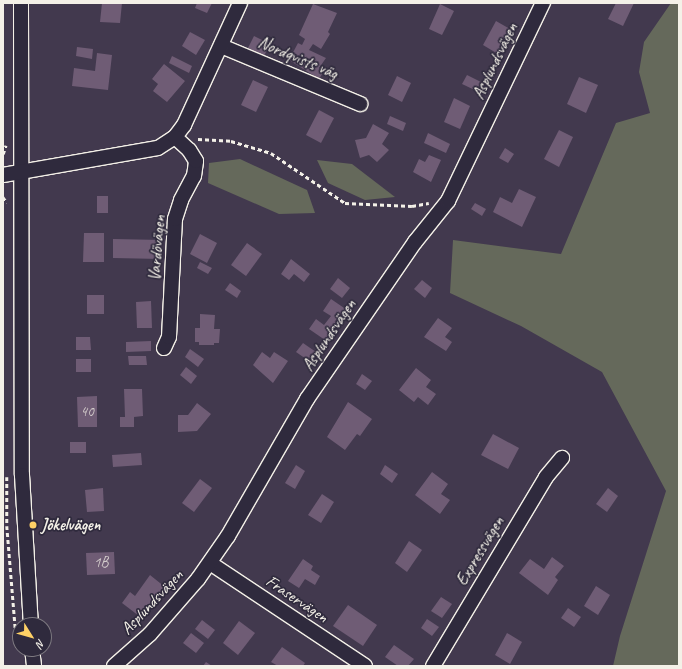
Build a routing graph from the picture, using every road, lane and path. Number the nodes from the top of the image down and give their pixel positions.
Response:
1 (20, 3) edge
2 (240, 3) edge
3 (543, 3) edge
4 (221, 46) junction
5 (360, 104) dead end
6 (176, 137) junction
7 (20, 174) junction
8 (3, 176) edge
9 (448, 201) junction
10 (164, 348) dead end
11 (562, 458) dead end
12 (210, 563) junction
13 (31, 617) edge
14 (114, 666) edge
15 (365, 666) edge
16 (433, 666) edge

1 - 7 street
2 - 4 street
3 - 9 street, Asplundsvägen
4 - 5 street, Nordqvists väg
4 - 6 street
6 - 7 street
6 - 9 path
6 - 10 street, Vardövägen
7 - 8 street
7 - 13 street
9 - 12 street, Asplundsvägen
11 - 16 street, Expressvägen
12 - 14 street, Asplundsvägen
12 - 15 street, Fraservägen

